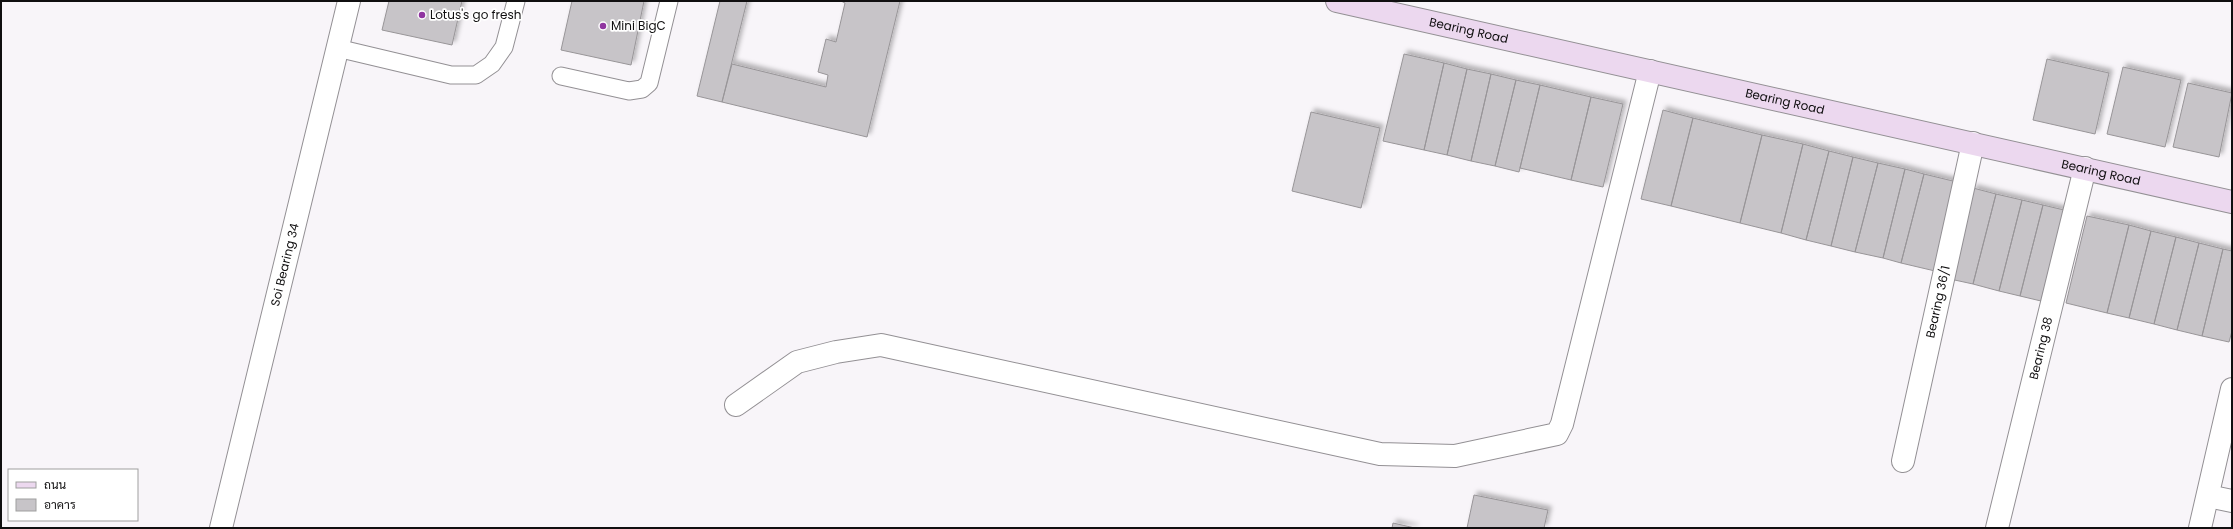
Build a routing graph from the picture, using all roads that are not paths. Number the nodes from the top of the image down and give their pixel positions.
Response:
1 (349, 1) edge
2 (516, 1) edge
3 (668, 1) edge
4 (1337, 1) edge
5 (337, 48) junction
6 (1650, 71) junction
7 (561, 76) dead end
8 (1973, 144) junction
9 (2085, 168) junction
10 (2232, 202) edge
11 (2232, 389) edge
12 (736, 405) dead end
13 (1903, 461) dead end
14 (2208, 496) junction
15 (2232, 501) edge
16 (221, 528) edge
17 (1997, 528) edge
18 (2200, 528) edge

1 - 5 street, Soi Bearing 34
2 - 5 lane
3 - 7 lane
4 - 6 main road, Bearing Road
5 - 16 street, Soi Bearing 34
6 - 8 main road, Bearing Road
6 - 12 street
8 - 9 main road, Bearing Road
8 - 13 street, Bearing 36/1
9 - 10 main road, Bearing Road
9 - 17 street, Bearing 38
11 - 14 street
14 - 15 street
14 - 18 street

